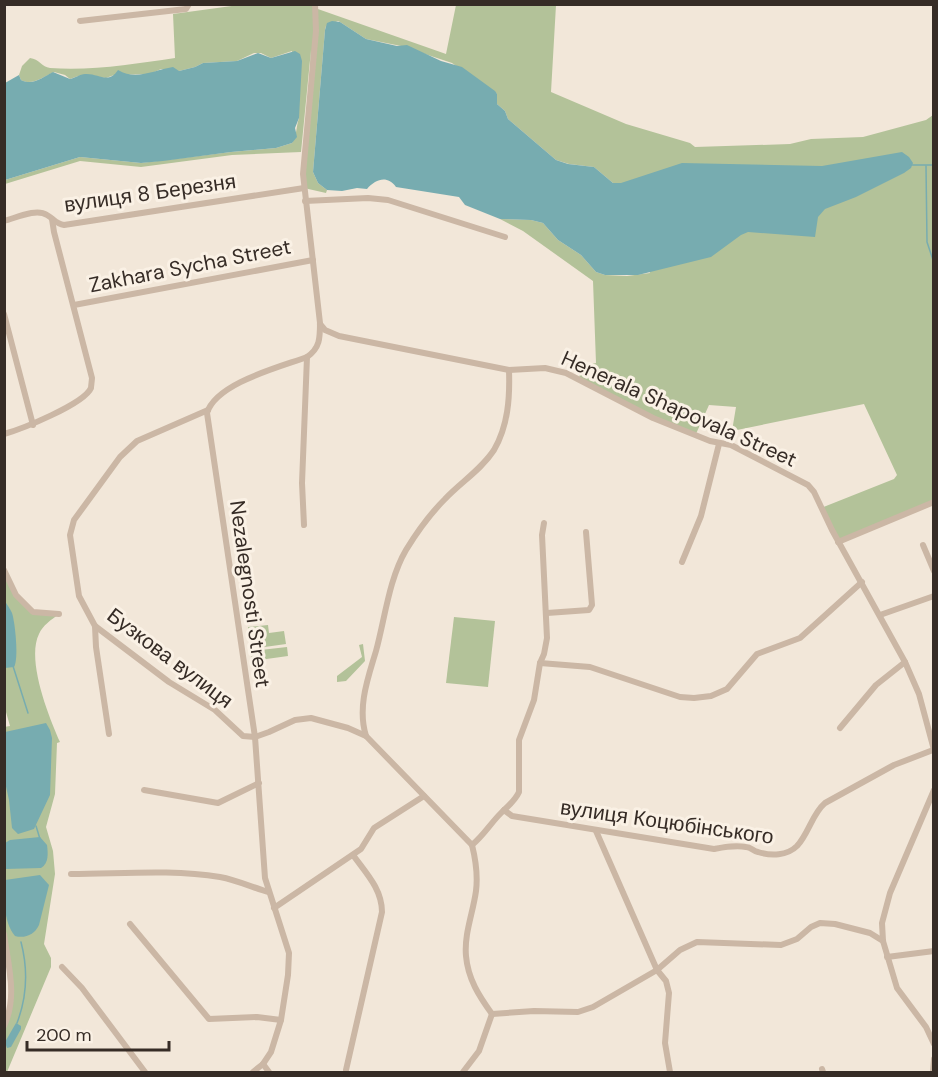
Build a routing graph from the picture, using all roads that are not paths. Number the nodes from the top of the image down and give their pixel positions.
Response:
1 (189, 4) edge
2 (315, 4) edge
3 (80, 21) dead end
4 (304, 188) junction
5 (305, 201) junction
6 (52, 219) junction
7 (4, 221) edge
8 (505, 237) dead end
9 (313, 260) junction
10 (74, 305) junction
11 (4, 314) edge
12 (320, 324) junction
13 (307, 357) junction
14 (509, 370) junction
15 (208, 410) junction
16 (33, 425) junction
17 (4, 434) edge
18 (719, 444) junction
19 (933, 502) edge
20 (544, 524) dead end
21 (304, 525) dead end
22 (586, 532) dead end
23 (838, 542) junction
24 (923, 545) dead end
25 (682, 562) dead end
26 (4, 570) edge
27 (933, 571) edge
28 (862, 582) junction
29 (933, 596) edge
30 (547, 613) junction
31 (59, 614) dead end
32 (880, 615) junction
33 (95, 626) junction
34 (905, 662) junction
35 (540, 663) junction
36 (362, 719) junction
37 (257, 725) dead end
38 (348, 728) junction
39 (840, 728) dead end
40 (109, 734) dead end
41 (366, 736) junction
42 (255, 737) junction
43 (933, 750) edge
44 (259, 783) junction
45 (144, 790) dead end
46 (933, 790) edge
47 (424, 796) junction
48 (504, 810) junction
49 (596, 831) junction
50 (472, 845) junction
51 (353, 855) junction
52 (71, 874) dead end
53 (268, 892) junction
54 (274, 908) junction
55 (882, 923) junction
56 (130, 924) dead end
57 (870, 933) junction
58 (4, 934) edge
59 (883, 941) junction
60 (933, 951) edge
61 (887, 957) junction
62 (62, 968) dead end
63 (657, 970) junction
64 (492, 1014) junction
65 (281, 1020) junction
66 (4, 1026) edge
67 (933, 1044) edge
68 (933, 1059) edge
69 (263, 1064) junction
70 (346, 1070) dead end
71 (145, 1072) edge
72 (253, 1072) edge
73 (268, 1072) edge
74 (463, 1072) edge
75 (670, 1072) edge
76 (933, 1072) edge

1 - 3 street
2 - 4 street
4 - 5 street
4 - 6 street, вулиця 8 Березня
5 - 8 street
5 - 9 street
6 - 7 street, вулиця 8 Березня
6 - 10 street, Zakhara Sycha Street
9 - 10 street, Zakhara Sycha Street
9 - 12 street
10 - 16 street, Zakhara Sycha Street
11 - 16 street
12 - 13 street
12 - 14 street, Henerala Shapovala Street
13 - 15 street
13 - 21 street
14 - 18 street, Henerala Shapovala Street
14 - 36 street
15 - 33 street, Бузкова вулиця
15 - 42 street, Nezalegnosti Street
16 - 17 street, Zakhara Sycha Street
18 - 23 street, Henerala Shapovala Street
18 - 25 street
19 - 23 street
20 - 30 street
22 - 30 street
23 - 28 street, Henerala Shapovala Street
24 - 27 street
26 - 31 street
28 - 32 street, Henerala Shapovala Street
28 - 35 street
29 - 32 street
30 - 35 street
32 - 34 street, Henerala Shapovala Street
33 - 40 street
33 - 42 street, Бузкова вулиця
34 - 39 street
34 - 43 street, Henerala Shapovala Street
35 - 48 street
36 - 38 street
36 - 41 street
37 - 42 street
38 - 41 street
38 - 42 street
41 - 47 street
42 - 44 street
43 - 49 street, вулиця Коцюбінського
44 - 45 street
44 - 53 street
46 - 55 street
47 - 50 street
47 - 51 street
48 - 49 street, вулиця Коцюбінського
48 - 50 street
49 - 63 street
50 - 64 street
51 - 54 street
51 - 70 street
52 - 53 street
53 - 54 street
54 - 65 street
55 - 57 street
55 - 59 street
56 - 65 street
57 - 59 street
57 - 63 street
58 - 66 street
59 - 61 street
60 - 61 street
61 - 67 street
62 - 71 street
63 - 64 street
63 - 75 street
64 - 74 street
65 - 69 street
68 - 76 street
69 - 72 street
69 - 73 street

